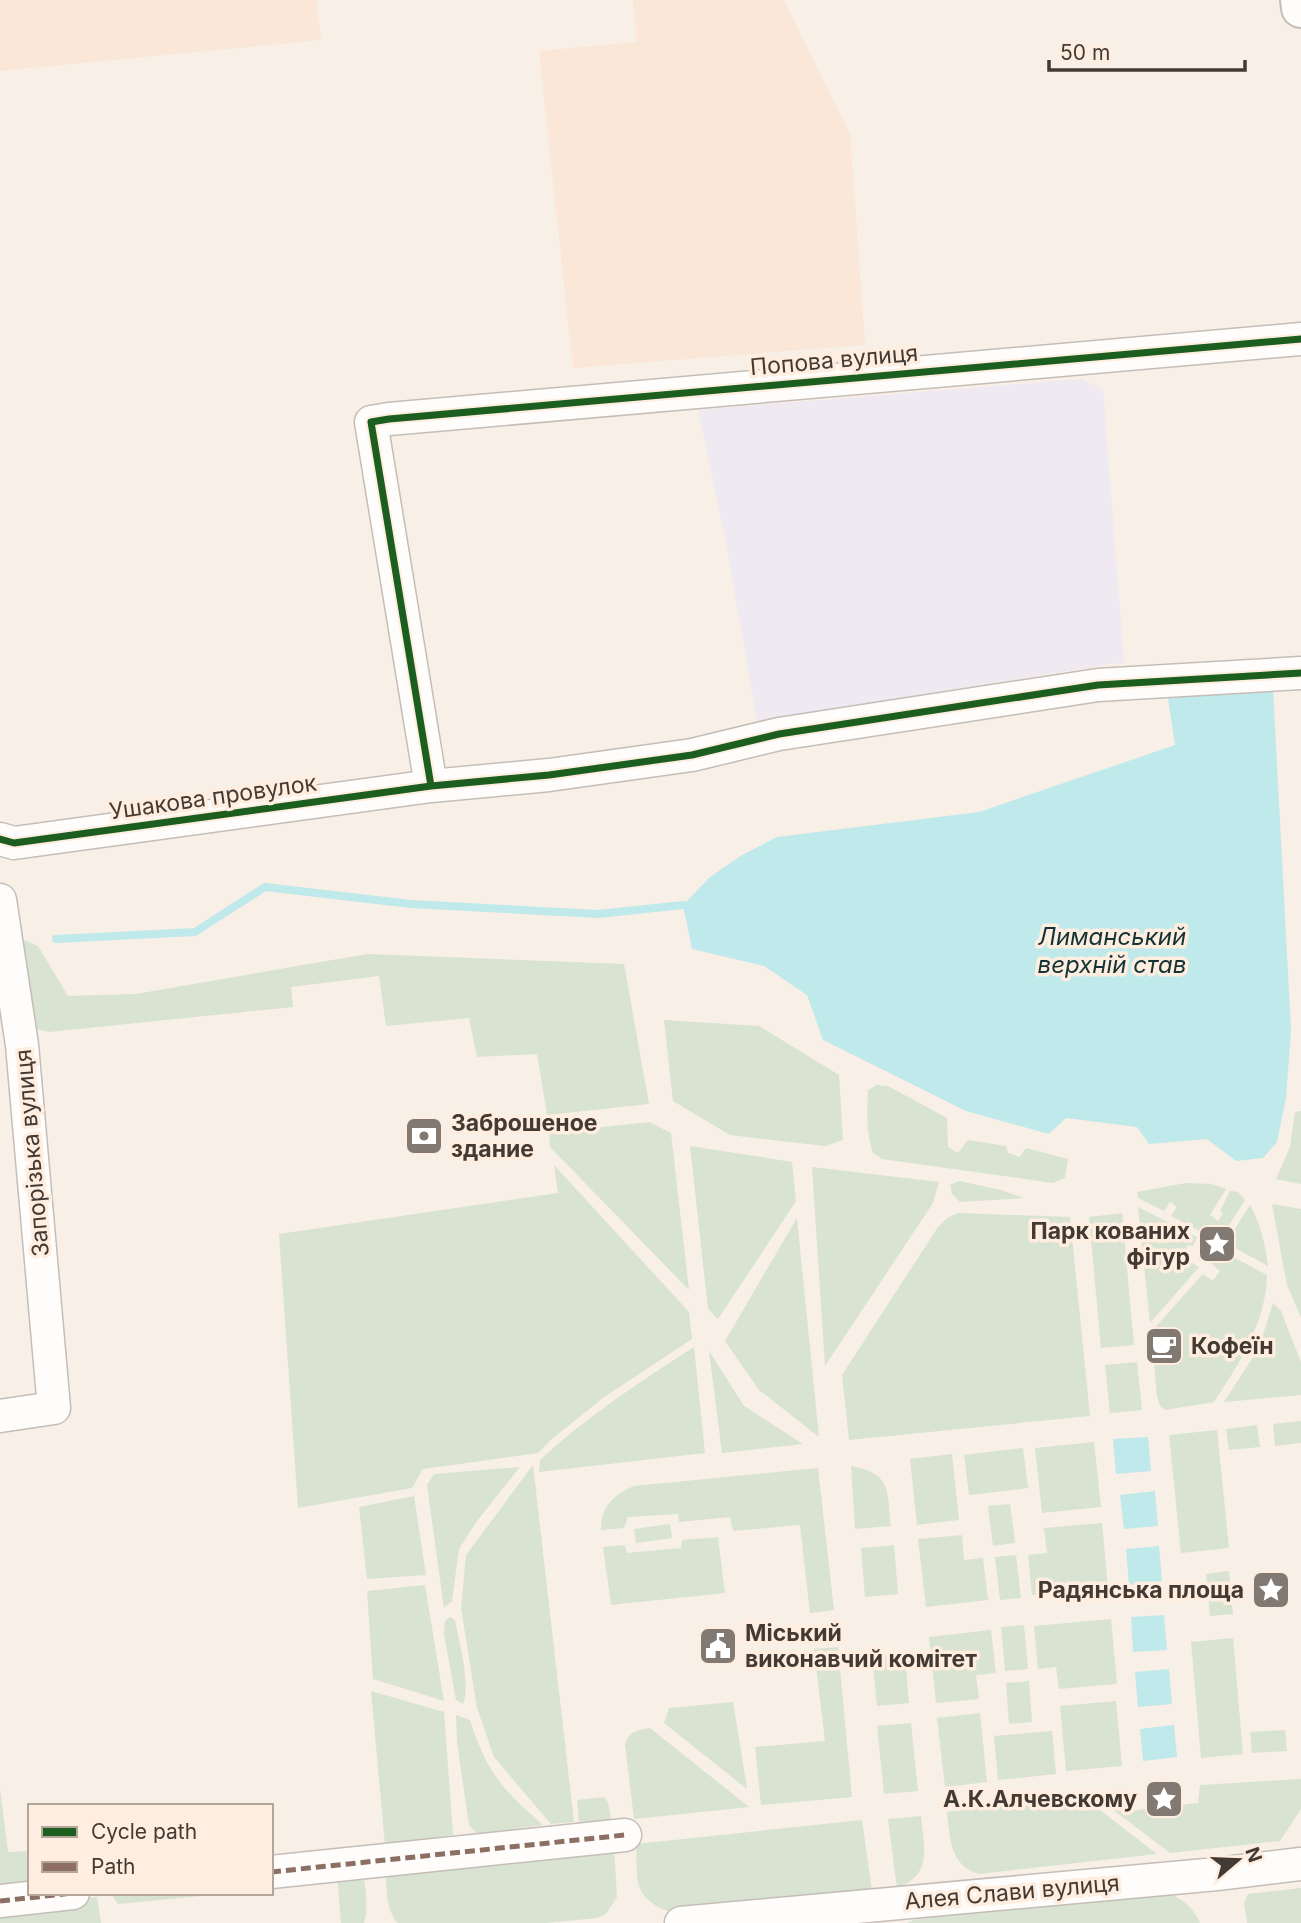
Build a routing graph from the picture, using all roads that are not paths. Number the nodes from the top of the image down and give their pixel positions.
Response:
1 (1300, 0) edge
2 (1301, 8) edge
3 (1301, 340) edge
4 (1301, 673) edge
5 (431, 786) junction
6 (0, 839) edge
7 (0, 900) edge
8 (0, 1416) edge
9 (625, 1835) dead end
10 (1301, 1864) edge
11 (273, 1872) edge
12 (55, 1895) edge
13 (0, 1901) edge
14 (681, 1923) edge

1 - 2 street
3 - 5 street, Попова вулиця
4 - 5 street, Ушакова провулок
5 - 6 street, Ушакова провулок
7 - 8 street, Запорізька вулиця
9 - 11 street
10 - 14 street, Алея Слави вулиця
12 - 13 street

